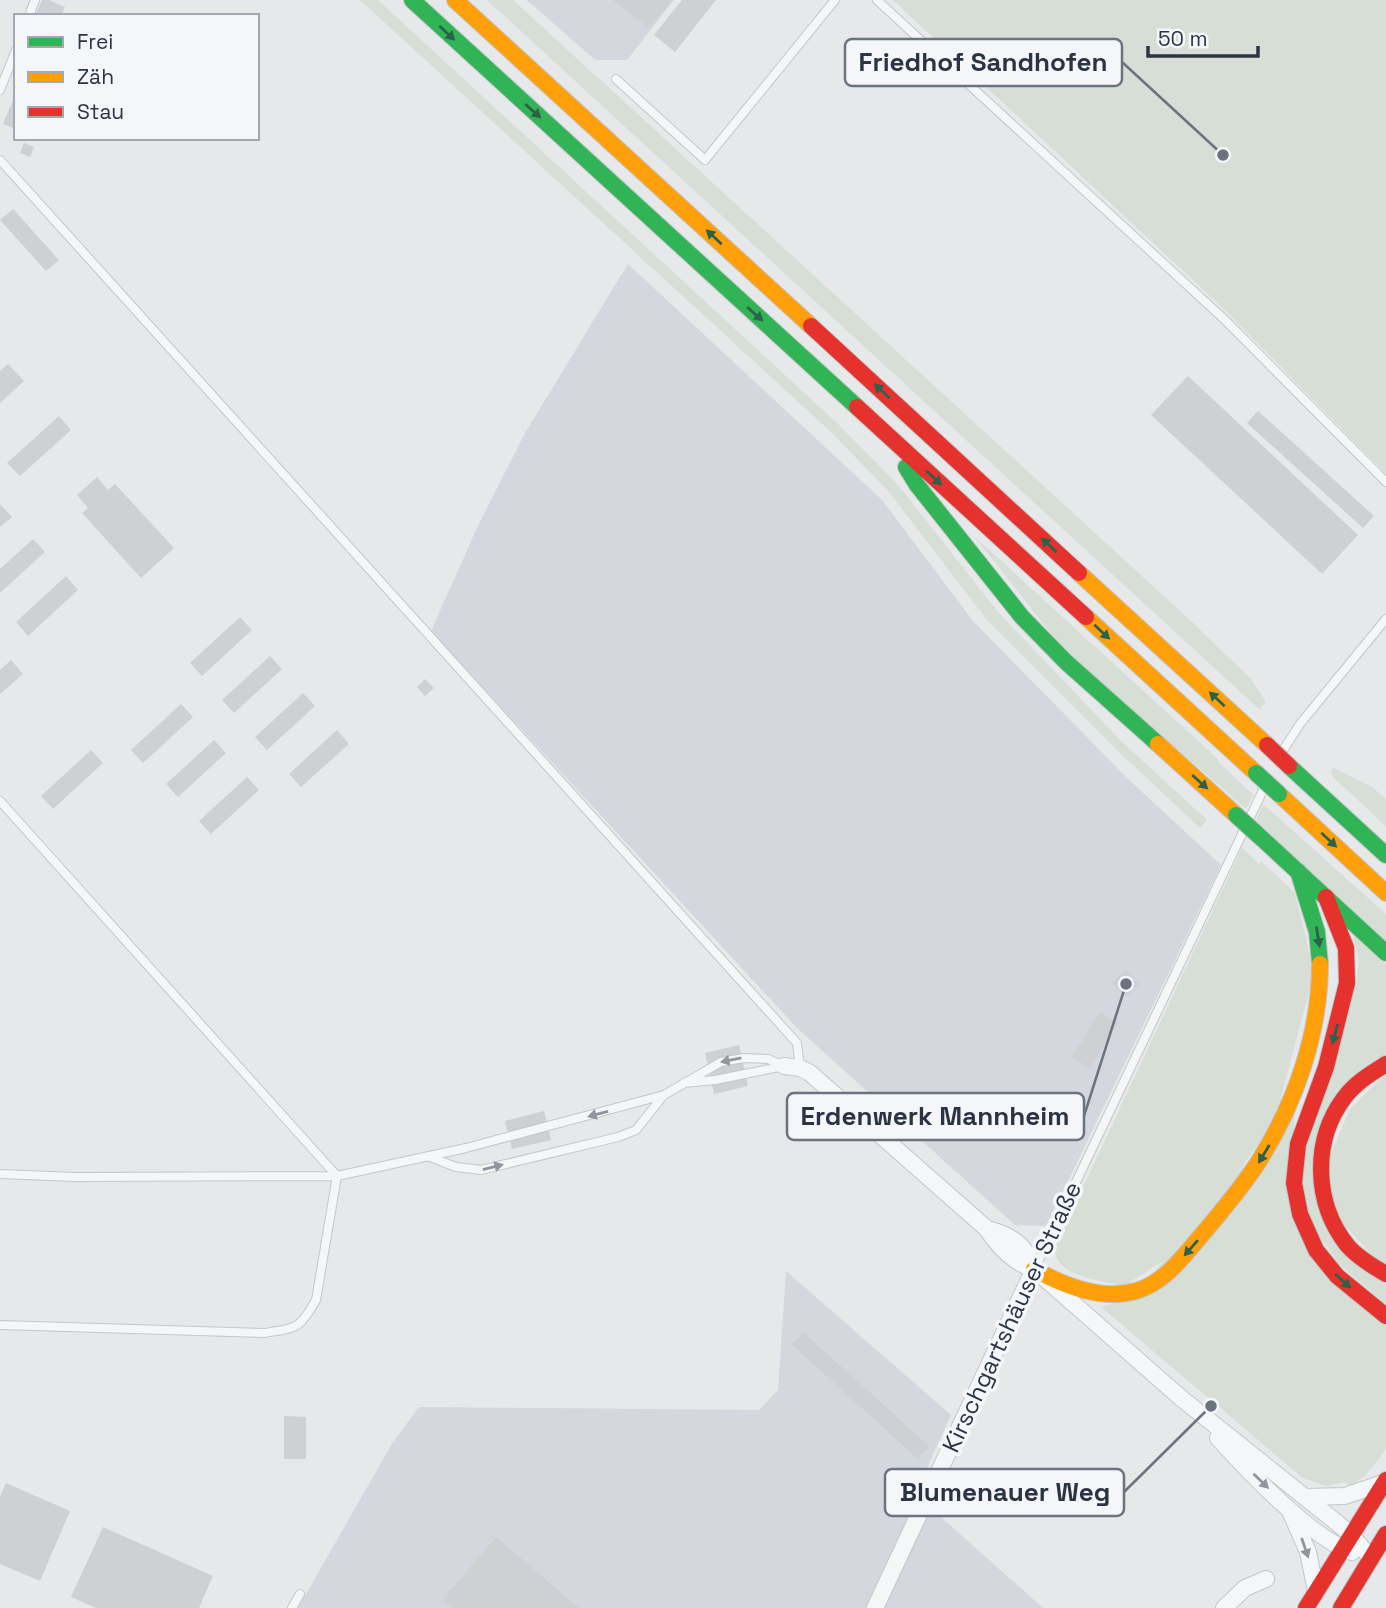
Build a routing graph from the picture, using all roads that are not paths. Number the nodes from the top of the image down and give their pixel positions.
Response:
1 (412, 0) edge
2 (456, 0) edge
3 (835, 0) edge
4 (877, 0) edge
5 (14, 55) edge
6 (616, 79) dead end
7 (0, 90) edge
8 (0, 160) edge
9 (884, 432) junction
10 (1386, 482) edge
11 (1386, 619) edge
12 (0, 801) edge
13 (1386, 855) edge
14 (1298, 872) junction
15 (1386, 893) edge
16 (1326, 897) junction
17 (1386, 953) edge
18 (1386, 1064) edge
19 (792, 1067) junction
20 (681, 1083) junction
21 (664, 1095) junction
22 (427, 1156) junction
23 (0, 1174) edge
24 (337, 1176) junction
25 (1034, 1269) junction
26 (1386, 1274) edge
27 (1386, 1316) edge
28 (0, 1325) edge
29 (1181, 1398) junction
30 (1385, 1481) edge
31 (1306, 1497) junction
32 (1289, 1508) junction
33 (1386, 1534) edge
34 (1346, 1541) junction
35 (1371, 1558) junction
36 (1266, 1580) dead end
37 (1315, 1591) junction
38 (300, 1594) dead end
39 (292, 1608) edge
40 (875, 1608) edge
41 (1224, 1608) edge
42 (1306, 1608) edge
43 (1341, 1608) edge

1 -> 9 main road
13 -> 2 main road, bridge
3 - 6 lane
4 - 10 lane
5 - 7 lane
8 - 19 lane
9 -> 14 main road, bridge
9 -> 15 main road, bridge
11 - 25 lane, Kirschgartshäuser Straße
12 - 24 lane
14 - 16 main road
14 -> 25 main road
16 - 17 main road
16 -> 27 main road
18 - 26 main road
19 - 20 lane
19 -> 20 lane
19 - 25 street
20 - 21 lane
21 -> 22 lane
22 -> 21 lane
22 - 24 lane
23 - 24 lane
24 - 28 lane
25 - 29 street
25 - 40 street, Kirschgartshäuser Straße
29 - 31 street
29 -> 32 street
30 - 31 street
30 - 34 main road
31 - 34 street
32 - 34 street
32 -> 37 street
33 - 35 main road
34 - 35 street
34 - 37 main road
35 - 43 main road
36 - 41 street
37 - 42 main road
38 - 39 lane

